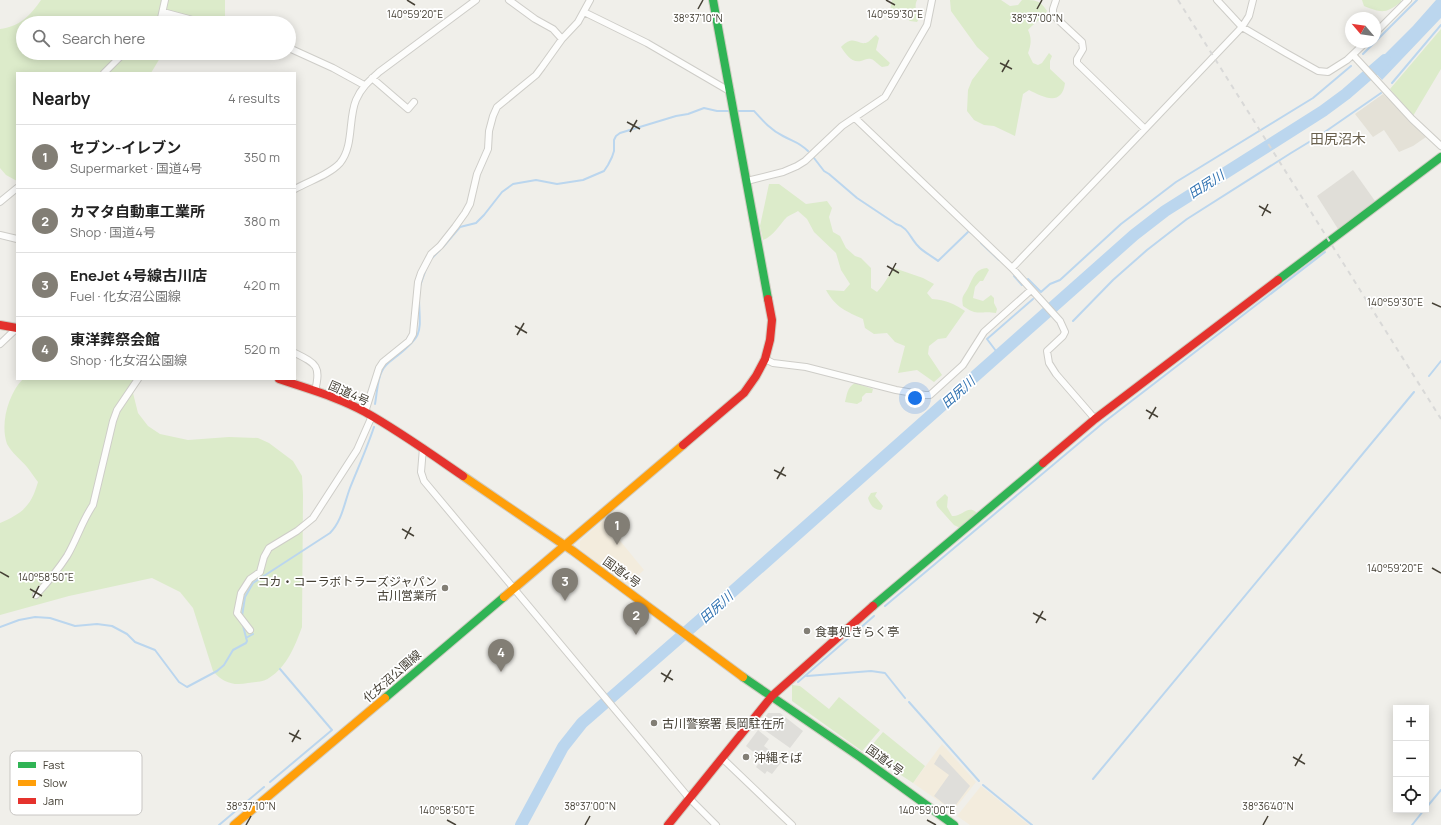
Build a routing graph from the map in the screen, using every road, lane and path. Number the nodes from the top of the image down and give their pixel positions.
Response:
1 (165, 0) edge
2 (476, 0) edge
3 (509, 0) edge
4 (590, 0) edge
5 (713, 0) edge
6 (932, 0) edge
7 (1056, 0) edge
8 (1217, 0) edge
9 (1253, 0) edge
10 (1408, 0) edge
11 (163, 12) junction
12 (584, 12) junction
13 (162, 16) edge
14 (178, 16) edge
15 (1242, 26) junction
16 (1381, 27) edge
17 (562, 39) junction
18 (1360, 48) edge
19 (296, 51) edge
20 (1353, 55) junction
21 (117, 60) edge
22 (105, 72) edge
23 (372, 78) junction
24 (364, 86) junction
25 (731, 92) junction
26 (414, 102) dead end
27 (855, 118) junction
28 (1146, 129) junction
29 (1441, 146) edge
30 (1441, 157) edge
31 (747, 181) junction
32 (296, 188) edge
33 (16, 189) edge
34 (0, 202) edge
35 (0, 235) edge
36 (16, 239) edge
37 (1012, 268) junction
38 (1031, 290) junction
39 (0, 325) edge
40 (16, 328) edge
41 (16, 329) edge
42 (0, 344) edge
43 (296, 354) edge
44 (765, 359) junction
45 (137, 380) edge
46 (282, 380) edge
47 (315, 391) junction
48 (368, 414) junction
49 (1096, 419) junction
50 (423, 448) junction
51 (565, 546) junction
52 (514, 588) junction
53 (36, 595) dead end
54 (250, 630) dead end
55 (772, 696) junction
56 (722, 758) junction
57 (689, 798) junction
58 (234, 825) edge
59 (668, 825) edge
60 (716, 825) edge
61 (792, 825) edge
62 (954, 825) edge

1 - 11 street
2 - 23 street
3 - 17 street
4 - 12 street
5 - 25 main road, 化女沼公園線
6 - 27 street
7 - 28 street
8 - 15 street
9 - 15 street
10 - 16 street
11 - 13 street
11 - 14 street
12 - 17 street
12 - 25 street
15 - 20 street
15 - 28 street
17 - 48 street
18 - 20 street
19 - 24 street
20 - 29 street
21 - 22 street
23 - 24 street
23 - 26 street
24 - 32 street
25 - 31 main road, 化女沼公園線
27 - 31 street
27 - 37 street
28 - 37 street
30 - 49 main road
31 - 44 main road, 化女沼公園線
33 - 34 street
35 - 36 street
37 - 38 street
38 - 44 street
38 - 49 street
39 - 40 main road
41 - 42 street
43 - 47 street
44 - 51 main road, 化女沼公園線
45 - 53 street
46 - 47 main road, 国道4号
47 - 48 main road, 国道4号
48 - 50 main road, 国道4号
48 - 54 street
49 - 55 main road
50 - 51 main road, 国道4号
50 - 52 street
51 - 52 main road, 化女沼公園線
51 - 55 main road, 国道4号
52 - 57 street
52 - 58 main road, 化女沼公園線
55 - 56 main road
55 - 62 main road, 国道4号
56 - 57 main road
56 - 61 street
57 - 59 main road
57 - 60 street

